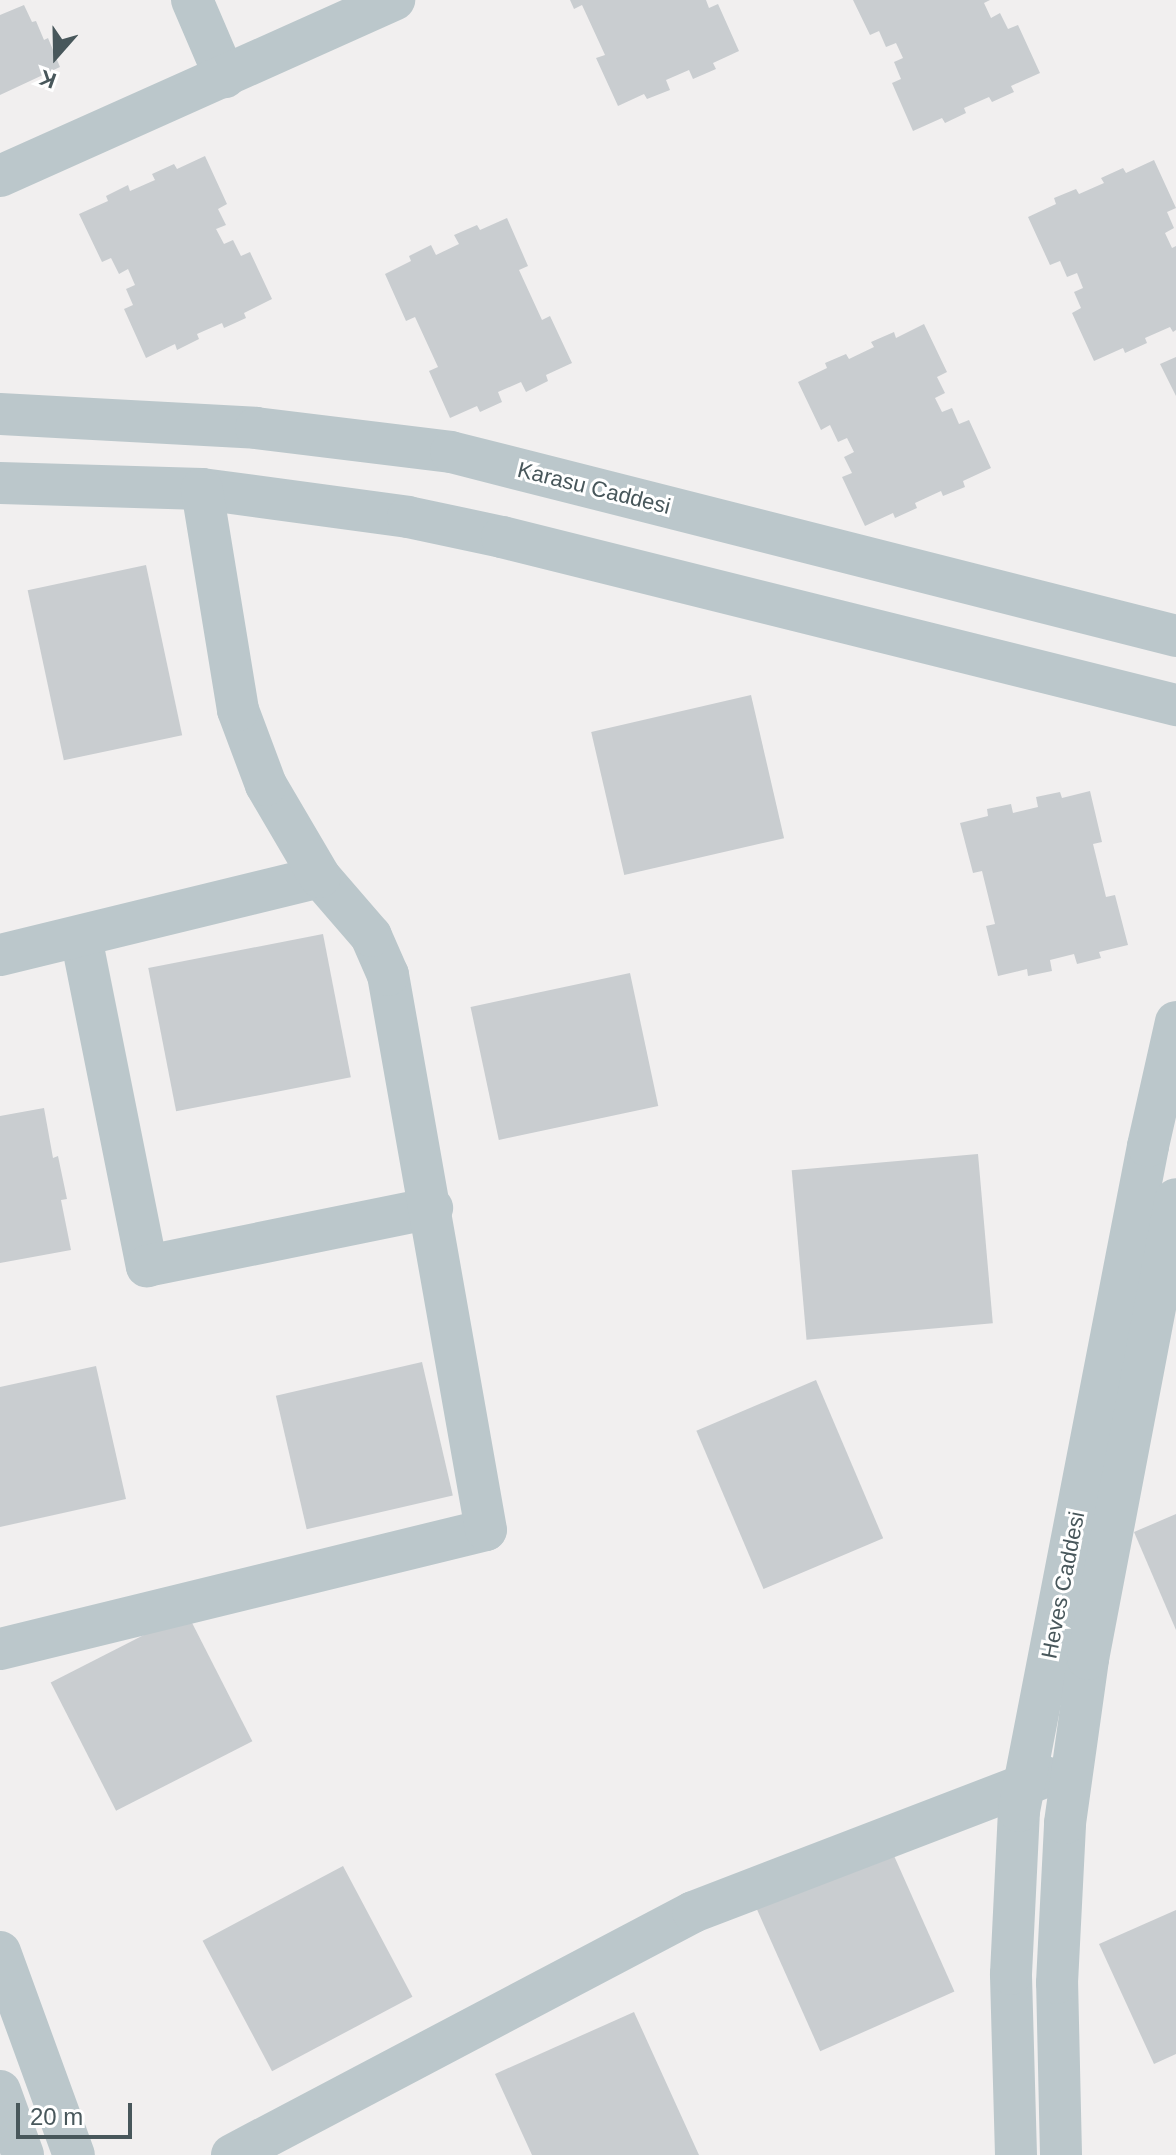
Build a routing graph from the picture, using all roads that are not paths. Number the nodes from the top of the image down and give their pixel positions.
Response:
1 (192, 0) edge
2 (394, 0) edge
3 (225, 77) junction
4 (0, 176) edge
5 (0, 414) edge
6 (0, 483) edge
7 (202, 489) junction
8 (1176, 636) edge
9 (1176, 705) edge
10 (320, 877) junction
11 (81, 937) junction
12 (0, 955) edge
13 (1176, 1022) edge
14 (1176, 1199) edge
15 (432, 1208) junction
16 (0, 1649) edge
17 (1072, 1766) junction
18 (1024, 1785) junction
19 (0, 1952) edge
20 (0, 2091) edge
21 (23, 2155) edge
22 (74, 2155) edge
23 (232, 2155) edge
24 (1016, 2155) edge
25 (1061, 2155) edge

1 - 3 street
2 - 3 street
3 - 4 street
5 - 8 street, Karasu Caddesi
6 - 7 street
7 - 9 street
7 - 10 street
10 - 11 street
10 - 15 street
11 - 12 street
11 - 15 street
13 - 18 street, Heves Caddesi
14 - 17 street, Heves Caddesi
15 - 16 street
17 - 18 street
17 - 25 street, Heves Caddesi
18 - 23 street
18 - 24 street, Heves Caddesi
19 - 22 street
20 - 21 street

